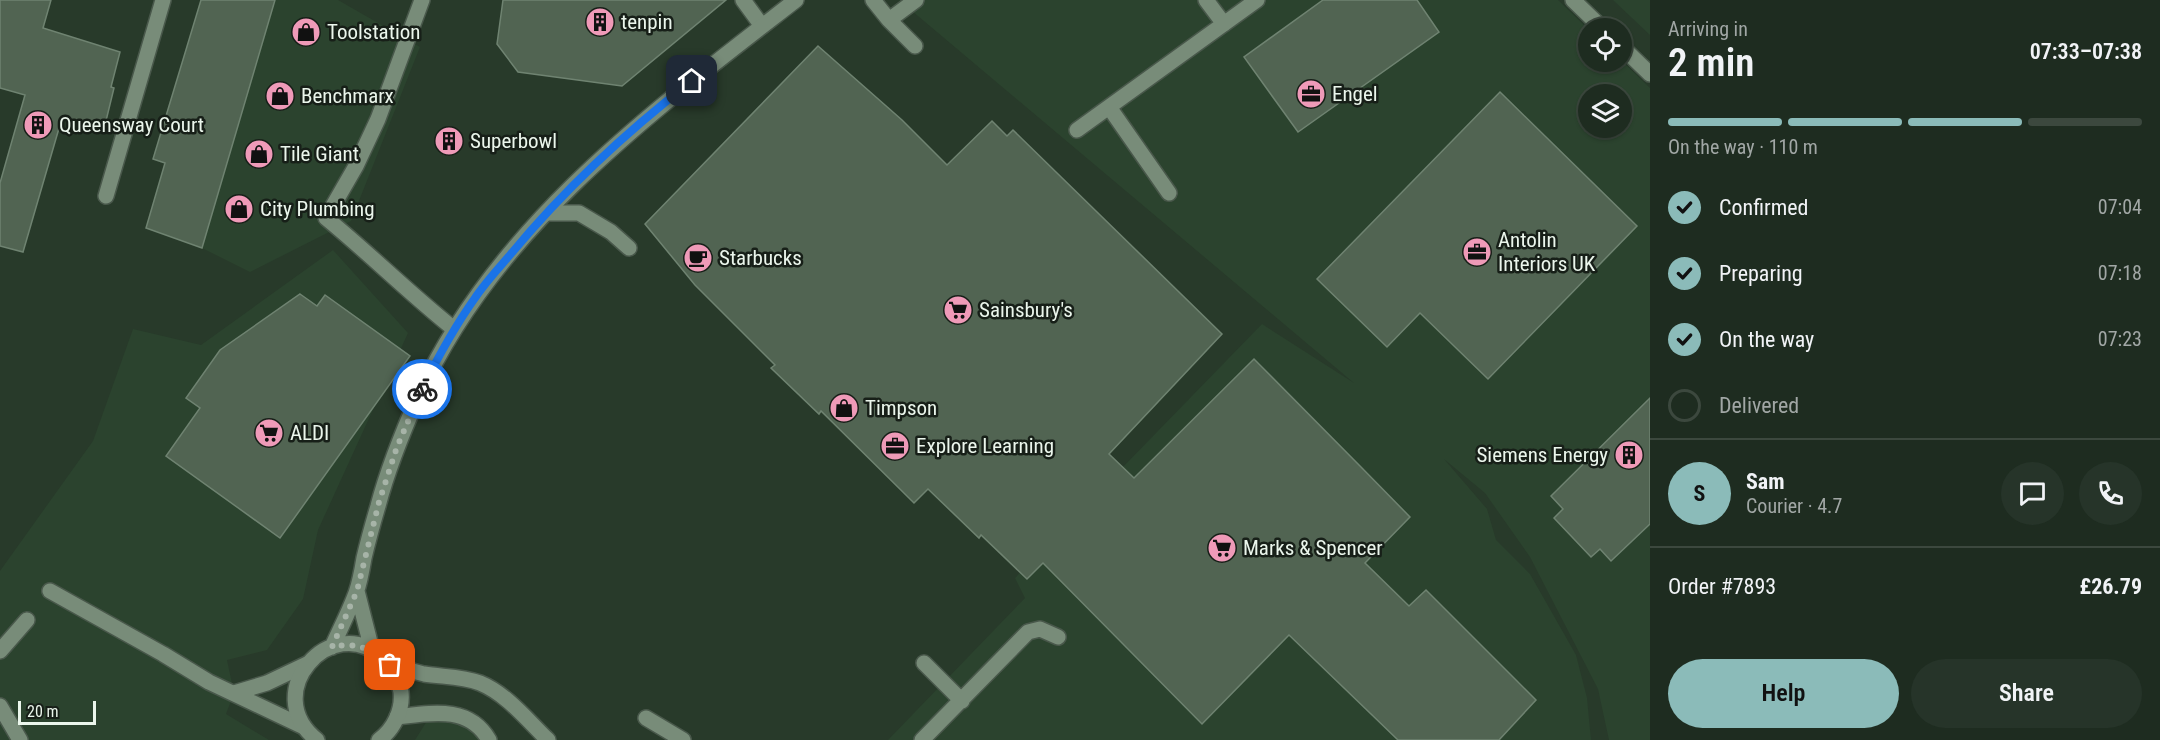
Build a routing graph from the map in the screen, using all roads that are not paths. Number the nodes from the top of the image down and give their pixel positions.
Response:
1 (163, 0) edge
2 (422, 0) edge
3 (743, 0) edge
4 (796, 0) edge
5 (873, 0) edge
6 (916, 0) edge
7 (1206, 0) edge
8 (1257, 0) edge
9 (1572, 0) edge
10 (1591, 18) edge
11 (889, 20) junction
12 (1224, 24) junction
13 (762, 26) junction
14 (915, 46) dead end
15 (1632, 57) edge
16 (1650, 74) edge
17 (1109, 107) junction
18 (1077, 130) dead end
19 (1169, 193) dead end
20 (106, 196) dead end
21 (547, 213) junction
22 (629, 248) dead end
23 (454, 329) junction
24 (50, 591) dead end
25 (357, 591) junction
26 (27, 620) dead end
27 (1058, 637) dead end
28 (332, 647) junction
29 (0, 651) edge
30 (375, 652) junction
31 (924, 663) dead end
32 (307, 664) junction
33 (234, 693) junction
34 (962, 700) junction
35 (0, 706) edge
36 (397, 717) junction
37 (304, 727) junction
38 (381, 739) edge
39 (20, 740) edge
40 (317, 740) edge
41 (489, 740) edge
42 (549, 740) edge
43 (663, 740) edge
44 (683, 740) edge
45 (922, 740) edge

1 - 20 street
2 - 23 street
3 - 13 street
4 - 13 street
5 - 11 street
6 - 11 street
7 - 12 street
8 - 12 street
9 - 10 street
11 - 14 street
12 - 17 street
13 - 21 street
15 - 16 street
17 - 18 street
17 - 19 street
21 - 22 street
21 - 23 street
23 - 25 street
24 - 33 street
25 - 28 street
25 - 30 street
26 - 29 street
27 - 34 street
28 - 30 street
28 - 32 street
30 - 36 street
30 - 42 street
31 - 34 street
32 - 33 street
32 - 37 street
33 - 37 street
34 - 45 street
35 - 39 street
36 - 38 street
36 - 41 street
37 - 40 street
43 - 44 street

